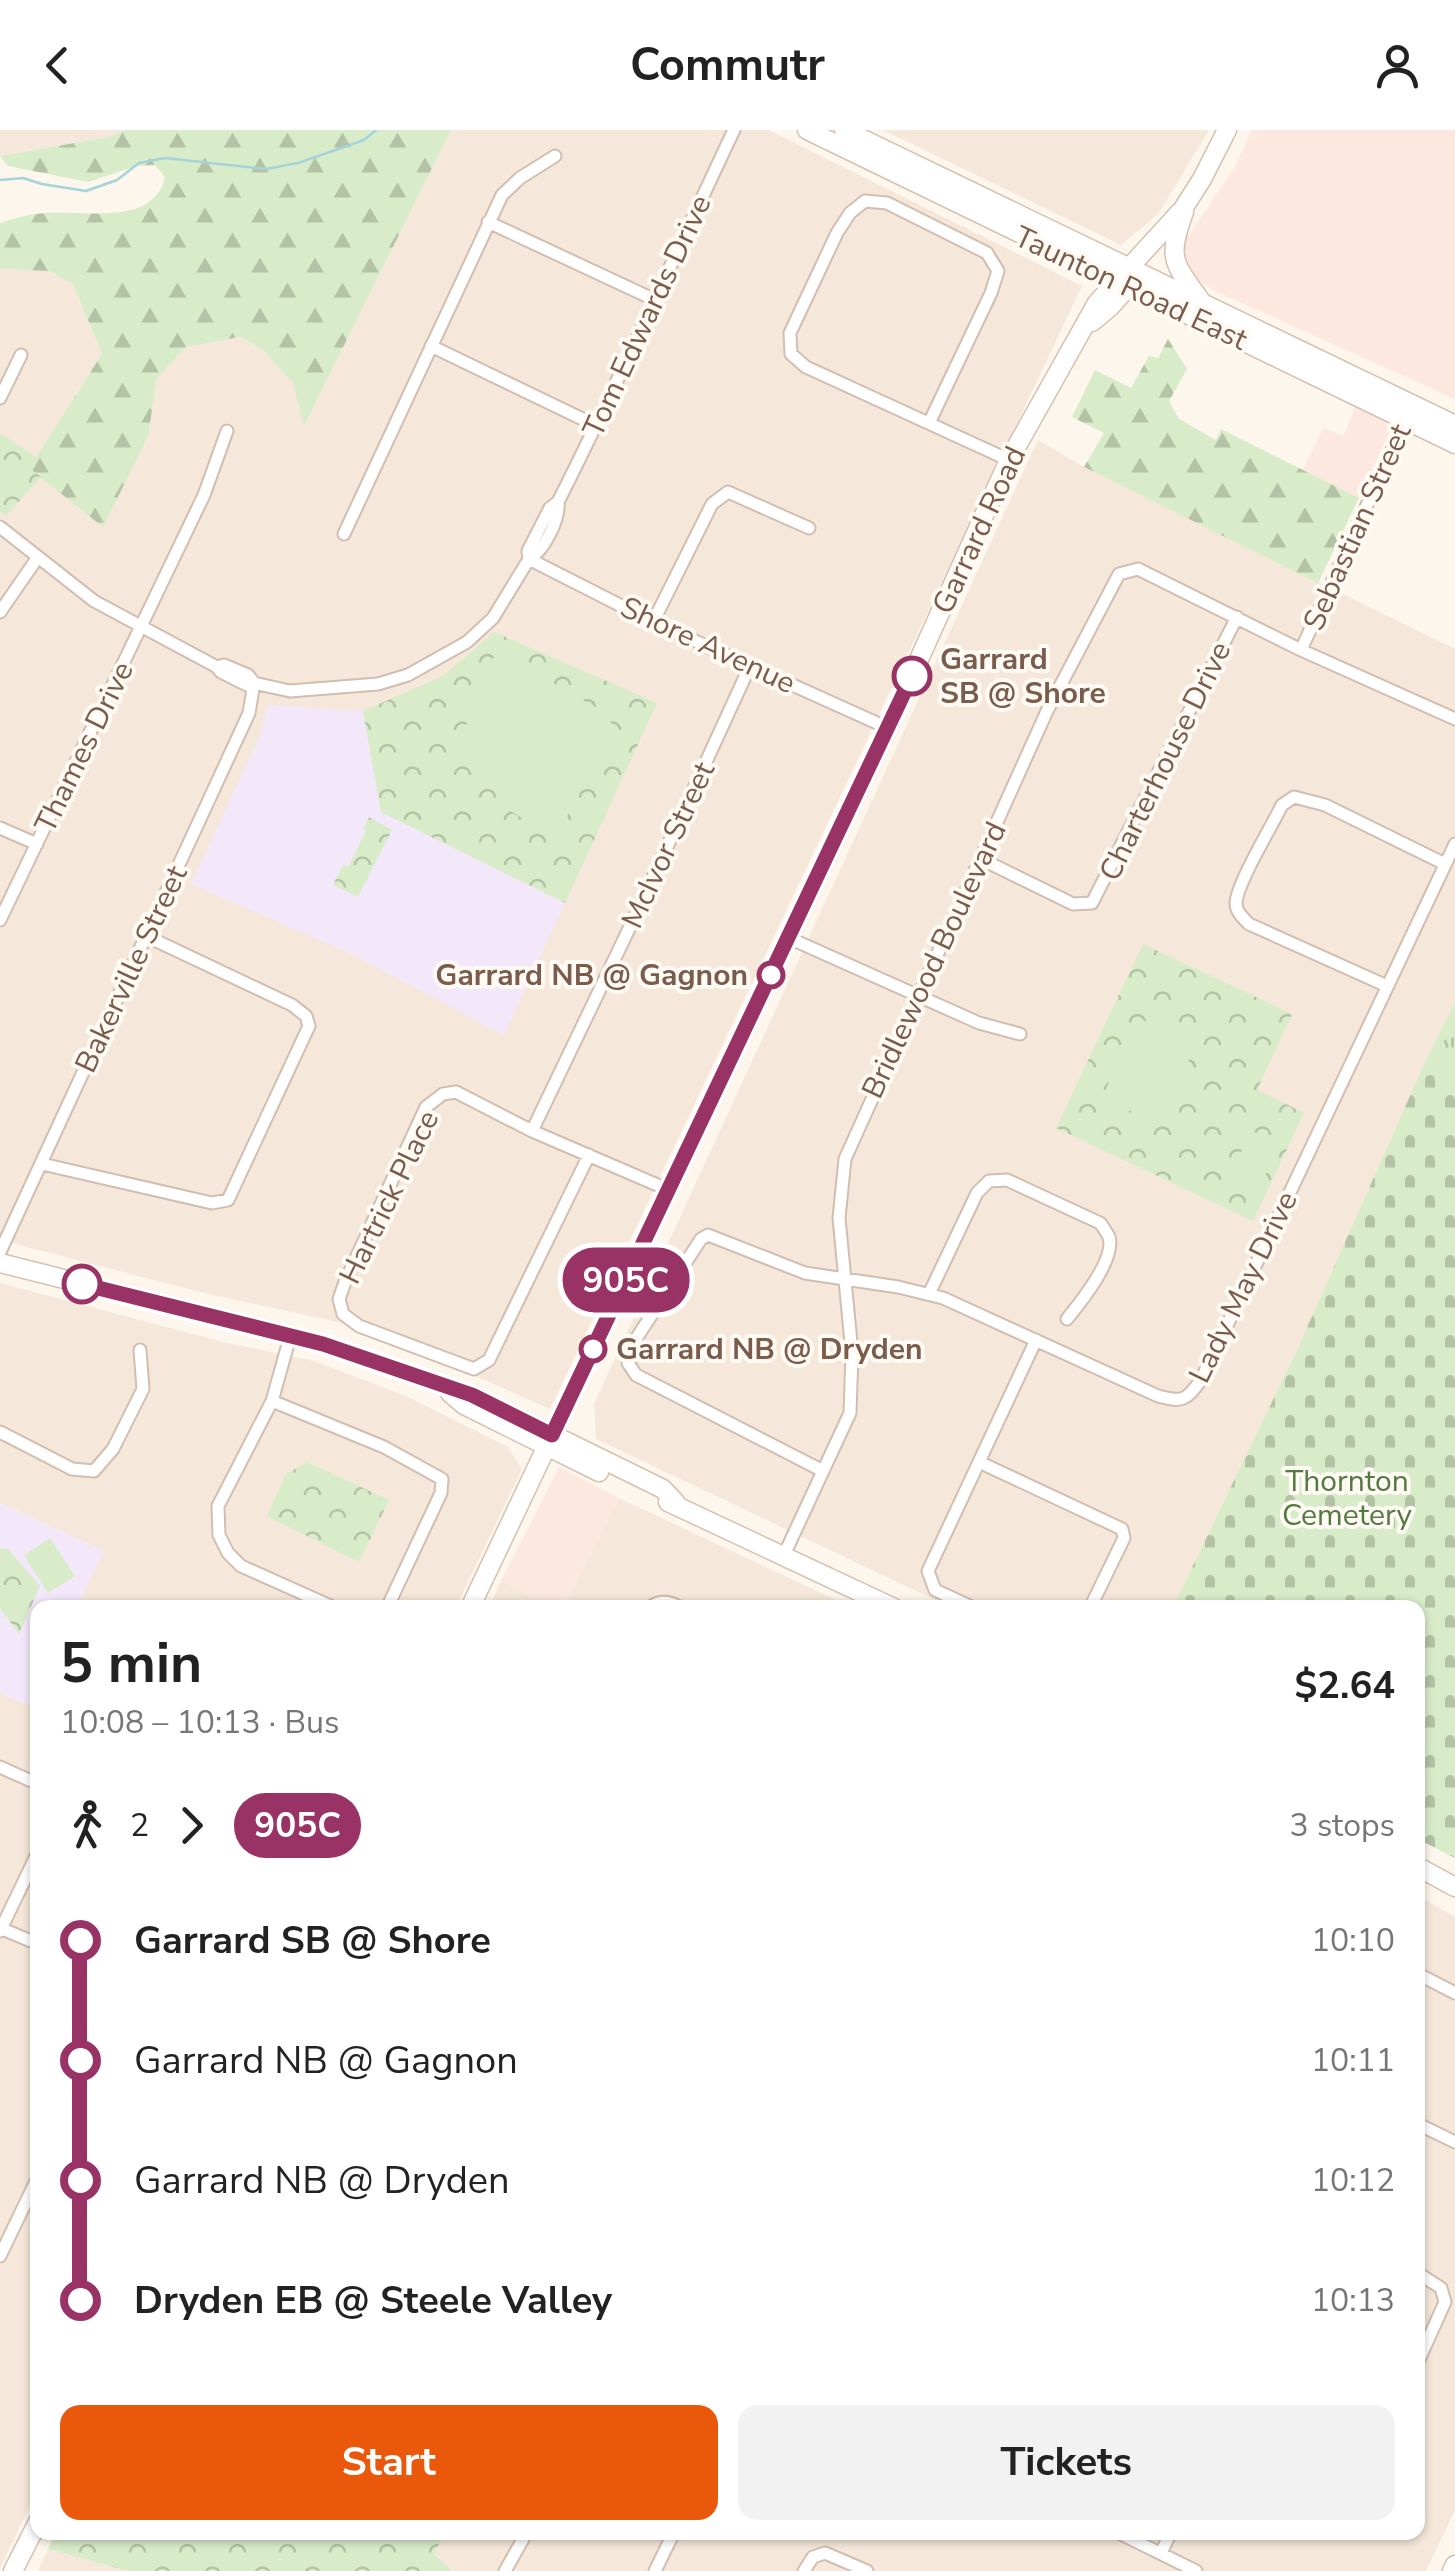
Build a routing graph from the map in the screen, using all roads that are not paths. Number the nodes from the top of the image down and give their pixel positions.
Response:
1 (734, 130) edge
2 (807, 130) edge
3 (844, 130) edge
4 (1226, 130) edge
5 (555, 156) dead end
6 (1184, 206) junction
7 (488, 222) junction
8 (1067, 258) junction
9 (1129, 277) junction
10 (653, 299) junction
11 (1201, 301) junction
12 (1097, 303) junction
13 (1087, 326) junction
14 (431, 346) junction
15 (21, 355) dead end
16 (0, 398) edge
17 (1409, 412) junction
18 (929, 422) junction
19 (597, 426) junction
20 (1455, 426) edge
21 (228, 431) dead end
22 (1455, 444) edge
23 (1008, 460) junction
24 (0, 527) edge
25 (809, 528) dead end
26 (344, 534) dead end
27 (38, 557) junction
28 (529, 559) junction
29 (0, 612) edge
30 (1237, 617) junction
31 (653, 622) junction
32 (142, 628) junction
33 (1301, 650) junction
34 (750, 666) junction
35 (254, 683) junction
36 (1455, 719) edge
37 (888, 728) junction
38 (0, 828) edge
39 (37, 844) junction
40 (1455, 844) edge
41 (982, 859) junction
42 (1445, 864) junction
43 (0, 920) edge
44 (146, 936) junction
45 (789, 938) junction
46 (1387, 986) junction
47 (917, 996) junction
48 (1020, 1034) dead end
49 (532, 1131) junction
50 (588, 1155) junction
51 (42, 1164) junction
52 (670, 1190) junction
53 (0, 1252) edge
54 (0, 1262) edge
55 (845, 1280) junction
56 (929, 1294) junction
57 (1068, 1320) dead end
58 (290, 1337) junction
59 (1036, 1340) junction
60 (140, 1350) dead end
61 (272, 1401) junction
62 (0, 1432) edge
63 (549, 1441) junction
64 (979, 1462) junction
65 (823, 1471) junction
66 (784, 1555) junction
67 (317, 1600) edge
68 (392, 1600) edge
69 (474, 1600) edge
70 (877, 1600) edge
71 (957, 1600) edge
72 (1094, 1600) edge
73 (0, 1767) edge
74 (30, 1780) edge
75 (30, 1868) edge
76 (1425, 1871) edge
77 (1455, 1887) edge
78 (0, 1930) edge
79 (30, 1941) edge
80 (1425, 1978) edge
81 (1455, 1993) edge
82 (1425, 2127) edge
83 (1455, 2142) edge
84 (30, 2194) edge
85 (0, 2256) edge
86 (1425, 2277) edge
87 (1425, 2346) edge
88 (30, 2538) edge
89 (522, 2540) edge
90 (670, 2540) edge
91 (1133, 2540) edge
92 (1167, 2540) edge
93 (1161, 2553) junction
94 (14, 2571) edge
95 (505, 2571) edge
96 (655, 2571) edge
97 (804, 2571) edge
98 (867, 2571) edge
99 (1196, 2571) edge

1 - 10 street, Tom Edwards Drive
2 - 8 street, Taunton Road East
3 - 9 street, Taunton Road East
4 - 6 street, Garrard Road
5 - 7 street
6 - 9 street, Garrard Road
6 - 11 street
7 - 10 street
7 - 14 street
8 - 9 street, Taunton Road East
8 - 12 street
9 - 11 street, Taunton Road East
9 - 12 street, Garrard Road
9 - 13 street, Garrard Road
9 - 17 street, Taunton Road East
10 - 19 street, Tom Edwards Drive
11 - 17 street, Taunton Road East
12 - 13 street, Garrard Road
13 - 23 street, Garrard Road
14 - 19 street
14 - 26 street
15 - 16 street
17 - 20 street, Taunton Road East
17 - 22 street, Taunton Road East
17 - 33 street, Sebastian Street
18 - 18 street
18 - 23 street
19 - 28 street, Tom Edwards Drive
21 - 32 street, Thames Drive
23 - 37 street, Garrard Road
24 - 27 street, Tom Edwards Drive
25 - 31 street
27 - 29 street
27 - 32 street, Tom Edwards Drive
28 - 31 street, Shore Avenue
28 - 35 street, Tom Edwards Drive
30 - 33 street, Bridlewood Boulevard
30 - 41 street, Charterhouse Drive
30 - 41 street, Bridlewood Boulevard
31 - 34 street, Shore Avenue
32 - 35 street, Tom Edwards Drive
32 - 39 street, Thames Drive
33 - 36 street
34 - 37 street, Shore Avenue
34 - 49 street, McIvor Street
35 - 44 street, Bakerville Street
37 - 45 street, Garrard Road
38 - 39 street
39 - 43 street, Thames Drive
40 - 42 street, Lady May Drive
41 - 47 street, Bridlewood Boulevard
42 - 46 street, Lady May Drive
42 - 46 street
44 - 51 street, Bakerville Street
44 - 51 street
45 - 47 street
45 - 52 street, Garrard Road
46 - 59 street, Lady May Drive
47 - 48 street
47 - 55 street, Bridlewood Boulevard
49 - 50 street, Hartrick Place
49 - 50 street, Hartrick Place
50 - 52 street, Hartrick Place
51 - 53 street, Bakerville Street
52 - 63 street, Garrard Road
54 - 58 street
55 - 56 street, Lady May Drive
55 - 65 street, Bridlewood Boulevard
55 - 65 street, Lady May Drive
56 - 57 street
56 - 59 street, Lady May Drive
58 - 61 street
58 - 63 street
59 - 64 street
60 - 62 street
61 - 67 street
61 - 68 street
63 - 66 street
63 - 69 street, Garrard Road
64 - 71 street
64 - 72 street
65 - 66 street, Bridlewood Boulevard
66 - 70 street
73 - 74 street
75 - 78 street
76 - 77 street
78 - 79 street
80 - 81 street
82 - 83 street
84 - 85 street
86 - 87 street
88 - 94 street
89 - 95 street
90 - 96 street
91 - 93 street
92 - 93 street
93 - 99 street
97 - 98 street

